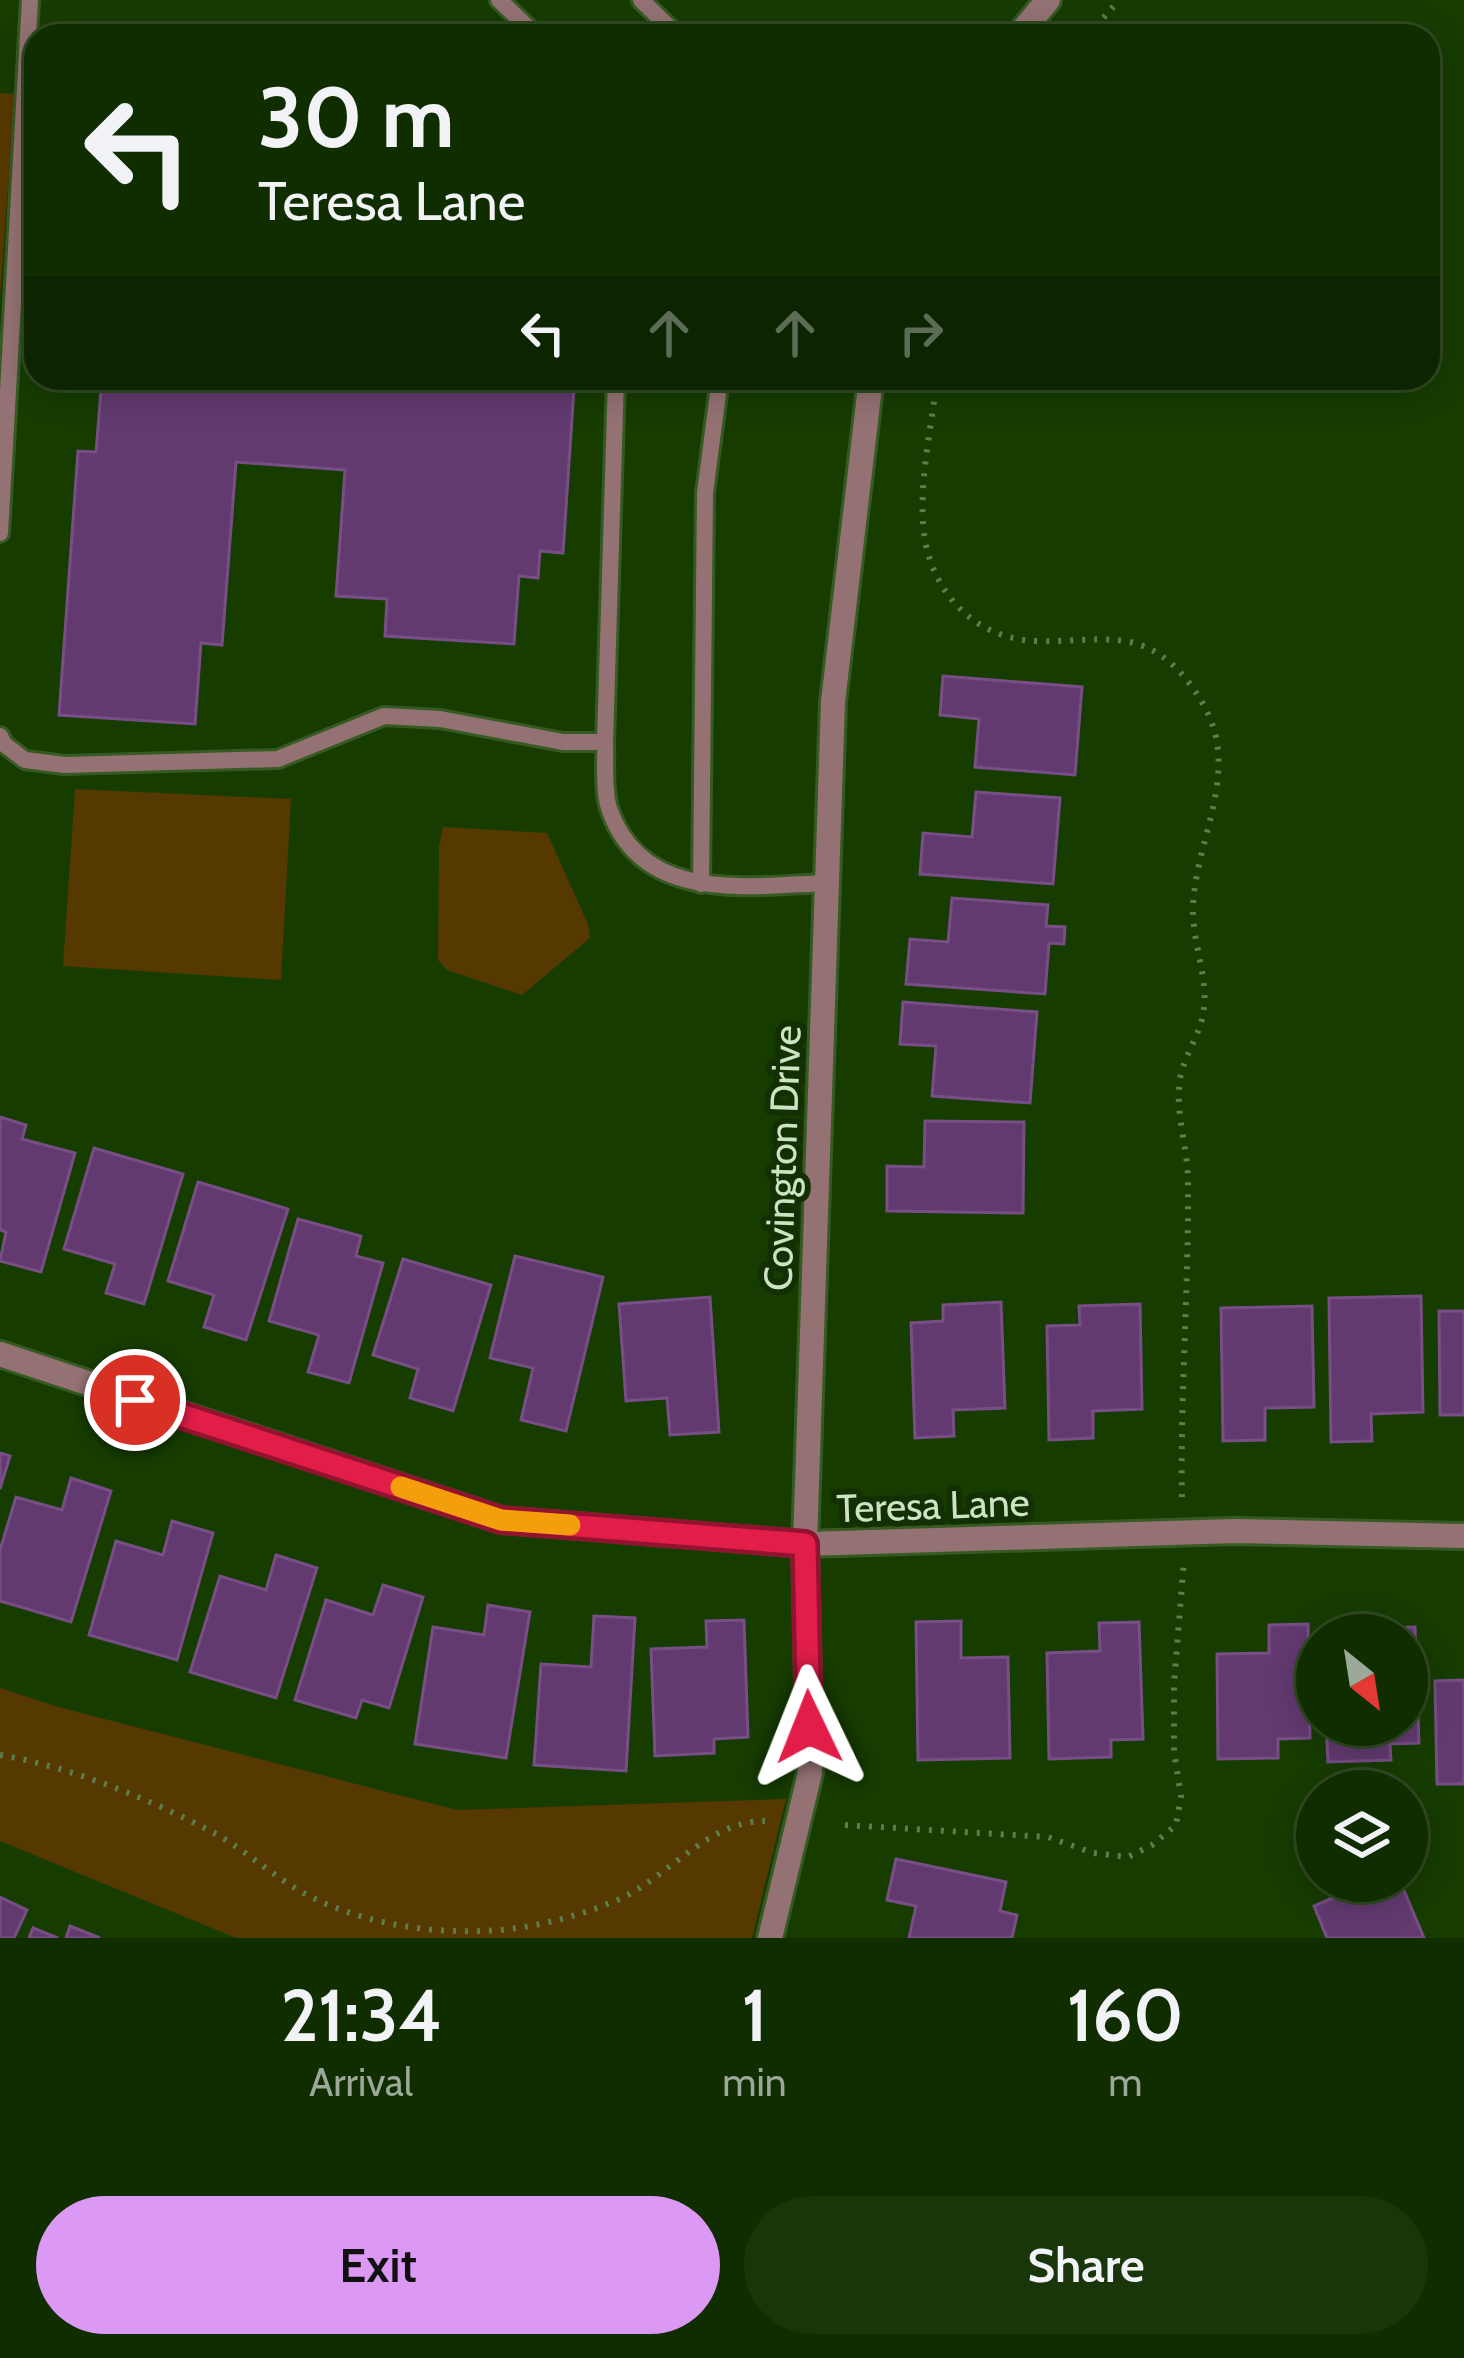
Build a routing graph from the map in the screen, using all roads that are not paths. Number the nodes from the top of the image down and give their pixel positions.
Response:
1 (499, 0) edge
2 (641, 0) edge
3 (1048, 0) edge
4 (524, 24) edge
5 (666, 24) edge
6 (1028, 24) edge
7 (24, 107) edge
8 (616, 390) edge
9 (718, 390) edge
10 (870, 390) edge
11 (0, 533) edge
12 (0, 736) edge
13 (605, 742) junction
14 (827, 883) junction
15 (701, 884) junction
16 (0, 1354) edge
17 (1464, 1536) edge
18 (805, 1544) junction
19 (770, 1938) edge

1 - 4 lane
2 - 5 lane
3 - 6 street
7 - 11 lane
8 - 13 lane
9 - 15 lane
10 - 14 street, Covington Drive
12 - 13 lane
13 - 15 lane
14 - 15 lane
14 - 18 street, Covington Drive
16 - 18 street, Teresa Lane
17 - 18 street, Teresa Lane
18 - 19 street, Covington Drive

